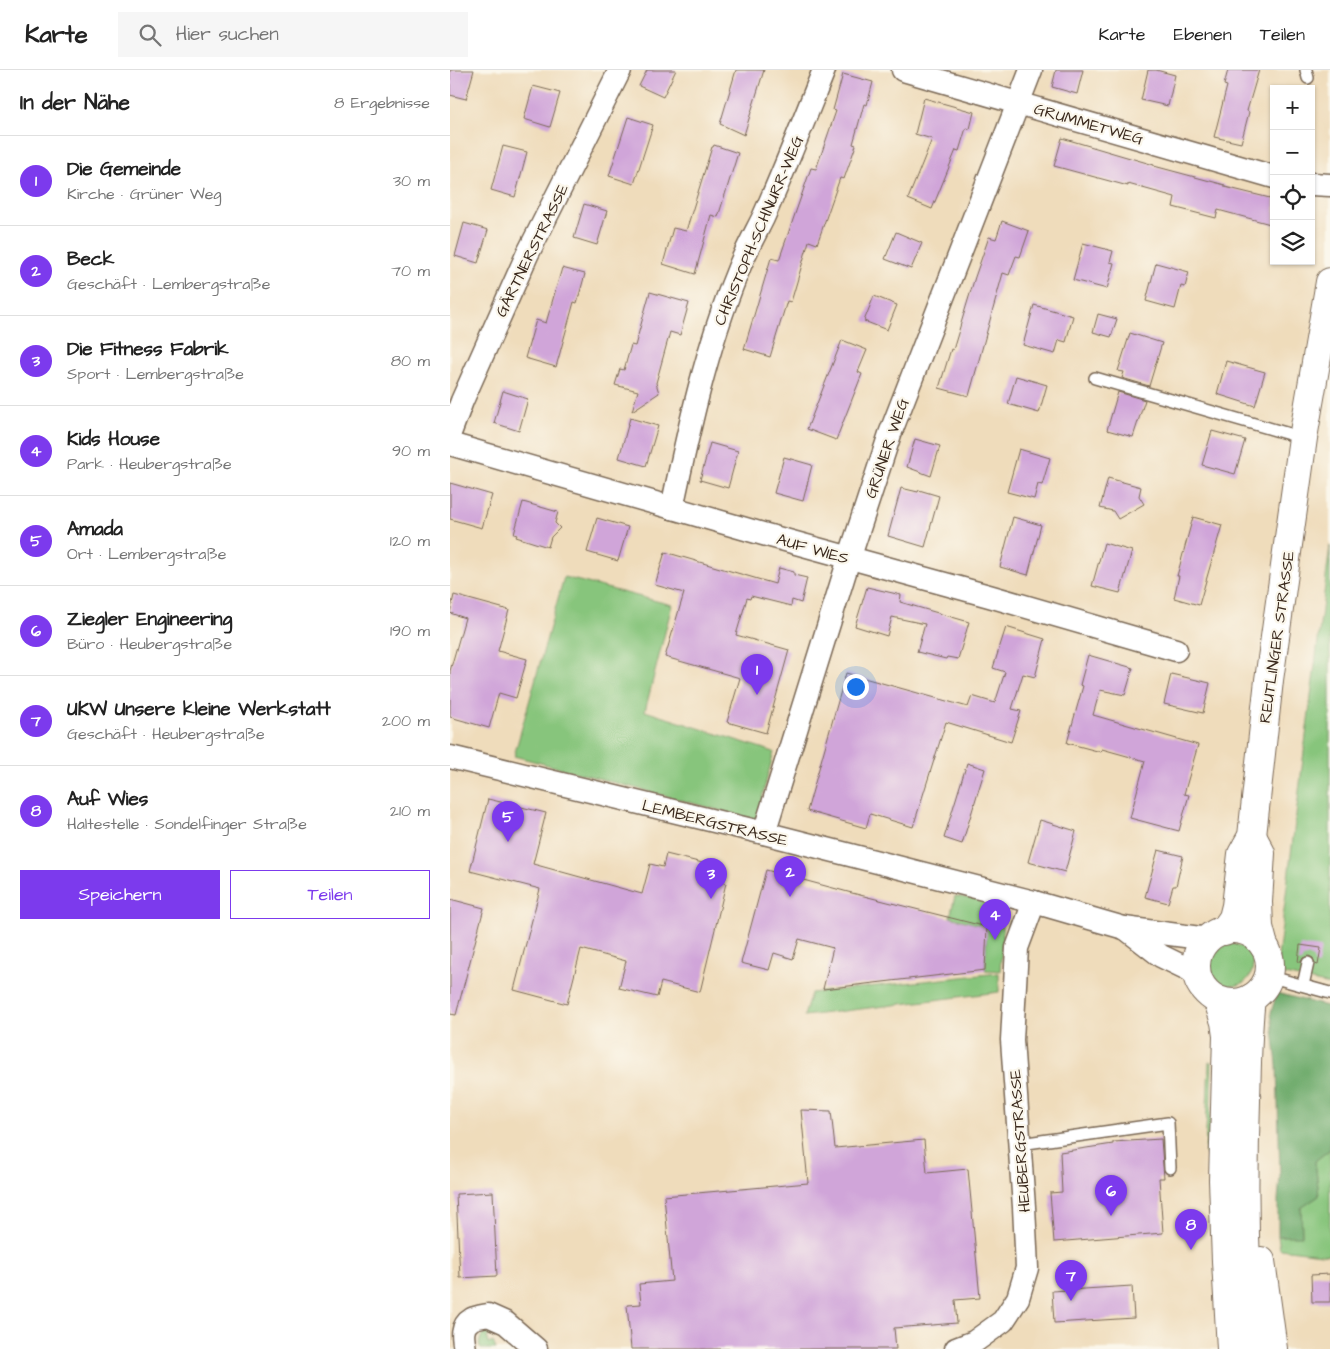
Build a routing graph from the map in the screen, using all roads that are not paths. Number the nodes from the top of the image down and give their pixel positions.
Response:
1 (620, 70) edge
2 (824, 70) edge
3 (903, 70) edge
4 (1030, 70) edge
5 (1018, 103) junction
6 (1270, 176) edge
7 (1315, 184) edge
8 (1330, 185) edge
9 (1330, 282) edge
10 (1095, 378) dead end
11 (450, 433) edge
12 (1303, 438) junction
13 (450, 444) edge
14 (672, 508) junction
15 (849, 559) junction
16 (1176, 650) dead end
17 (450, 757) edge
18 (764, 833) junction
19 (1252, 836) junction
20 (1034, 902) junction
21 (1124, 928) junction
22 (1216, 935) junction
23 (1264, 946) junction
24 (1308, 963) dead end
25 (1196, 973) junction
26 (1268, 976) junction
27 (1303, 985) junction
28 (1330, 993) edge
29 (1251, 998) junction
30 (1218, 1001) junction
31 (1020, 1144) junction
32 (1170, 1168) dead end
33 (1244, 1217) junction
34 (1229, 1308) junction
35 (465, 1349) edge
36 (536, 1349) edge
37 (956, 1349) edge
38 (1216, 1349) edge
39 (1231, 1349) edge
40 (1251, 1349) edge
41 (1273, 1349) edge

1 - 11 street, GÄRTNERSTRASSE
2 - 14 street, CHRISTOPH-SCHNURR-WEG
3 - 5 street, GRUMMETWEG
4 - 5 street, GRÜNER WEG
5 - 6 street, GRUMMETWEG
5 - 15 street, GRÜNER WEG
7 - 8 street
9 - 12 main road, REUTLINGER STRASSE
10 - 12 lane
12 - 19 main road, REUTLINGER STRASSE
13 - 14 street, AUF WIES
14 - 15 street, AUF WIES
15 - 16 street, AUF WIES
15 - 18 street, GRÜNER WEG
17 - 18 street, LEMBERGSTRASSE
18 - 20 street, LEMBERGSTRASSE
19 - 22 main road, REUTLINGER STRASSE
19 - 23 main road, REUTLINGER STRASSE
20 - 21 street, LEMBERGSTRASSE
20 - 31 street, HEUBERGSTRASSE
21 - 22 street, LEMBERGSTRASSE
21 - 25 street, LEMBERGSTRASSE
22 - 23 main road
22 - 25 main road
23 - 26 main road
24 - 27 lane
25 - 30 main road
26 - 27 lane
26 - 29 main road
27 - 28 lane
29 - 30 main road
29 - 33 main road
30 - 34 main road
31 - 32 lane
31 - 37 street, HEUBERGSTRASSE
33 - 40 main road
33 - 41 main road
34 - 38 main road
34 - 39 main road
35 - 36 street

